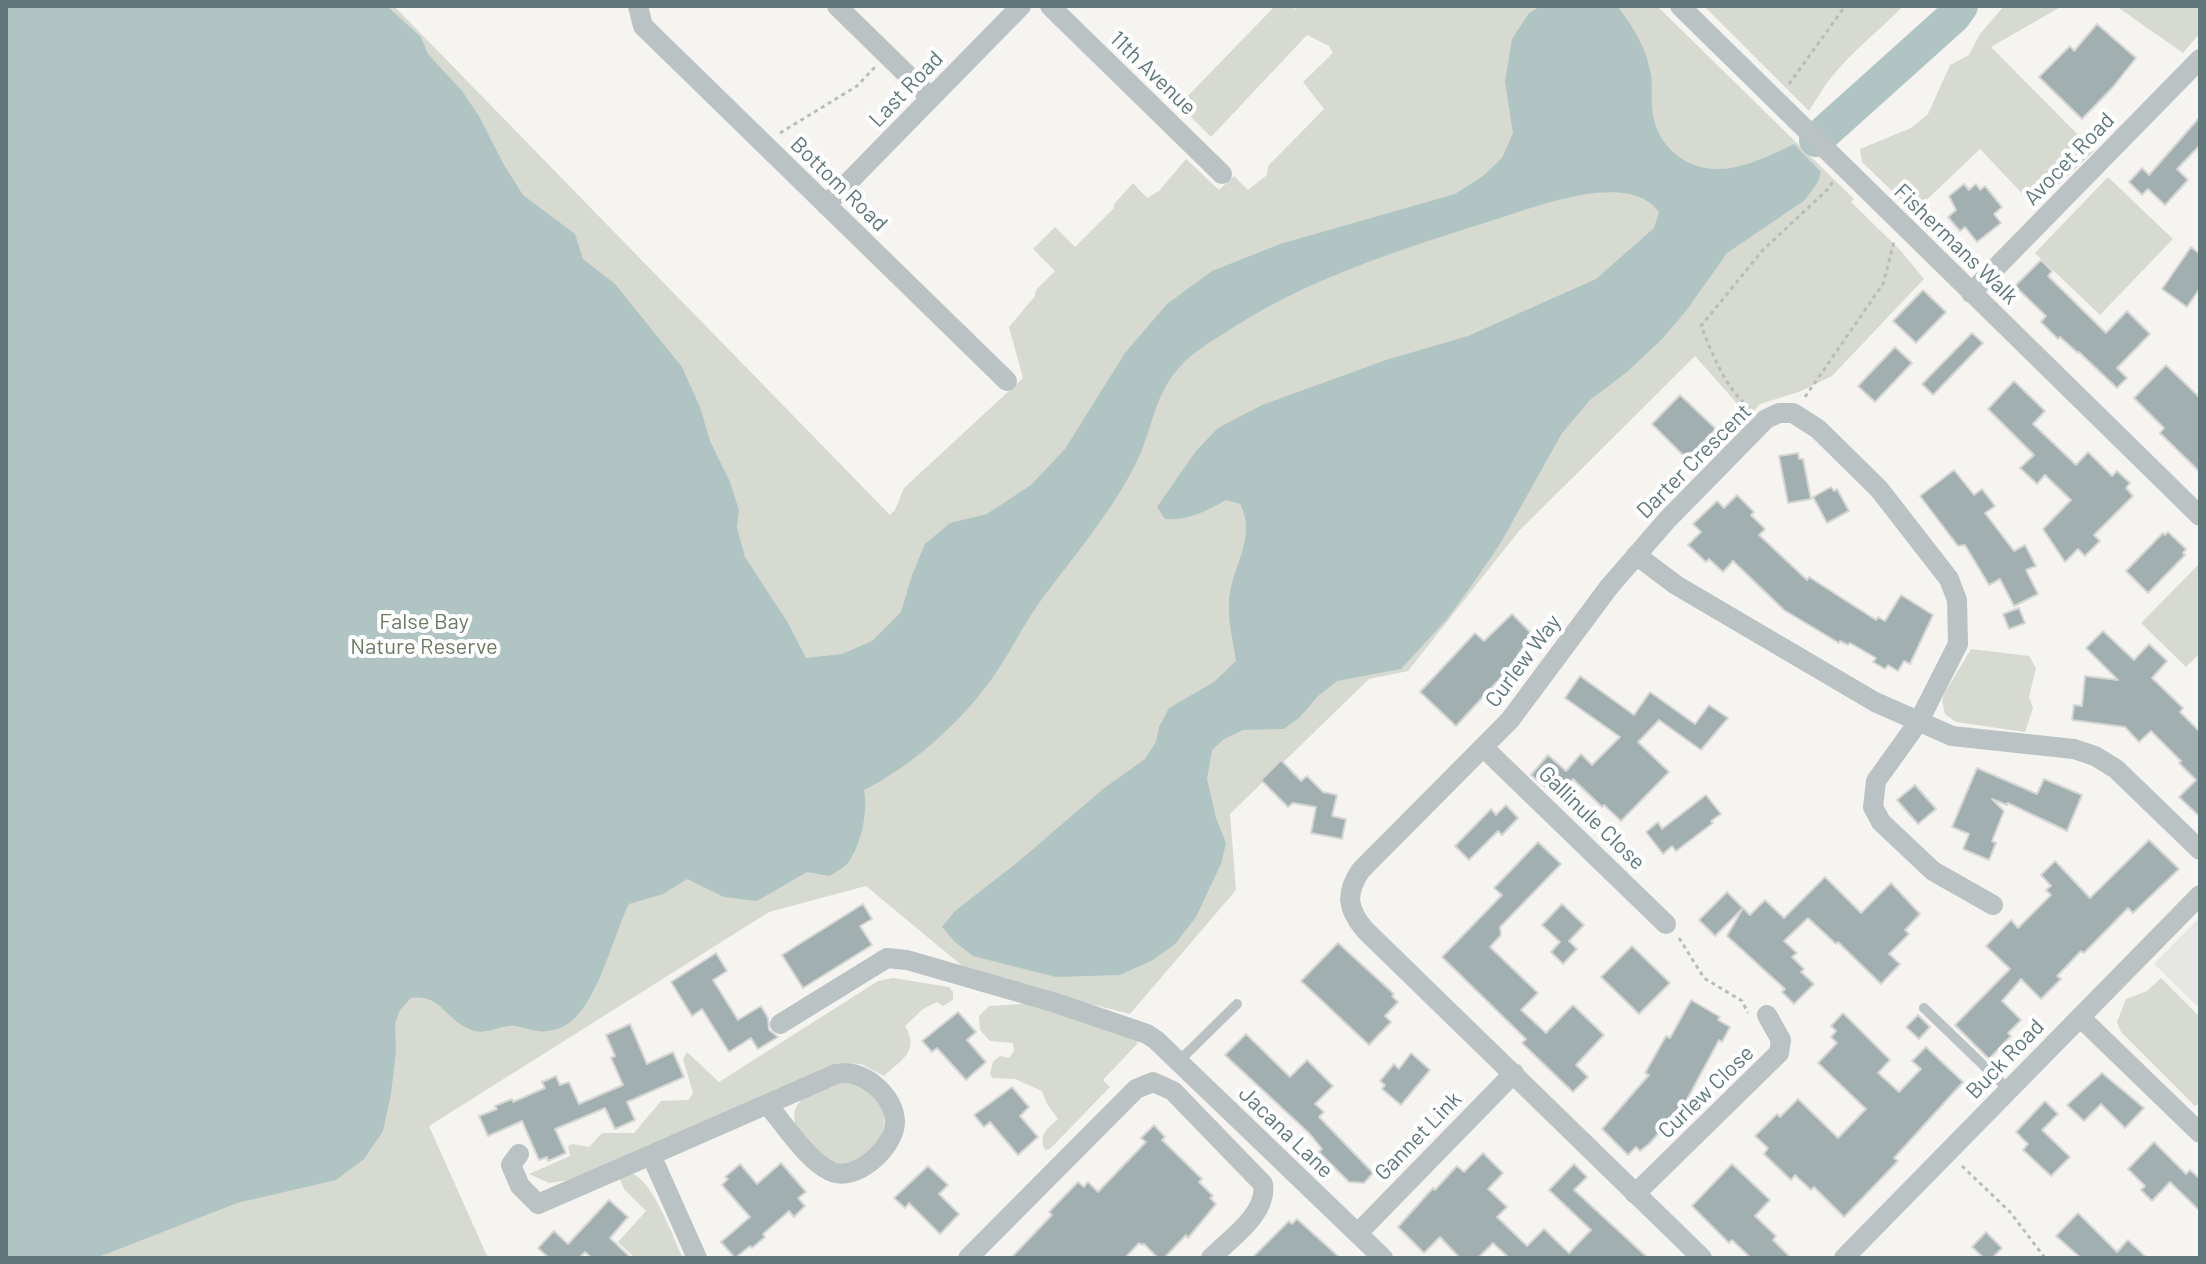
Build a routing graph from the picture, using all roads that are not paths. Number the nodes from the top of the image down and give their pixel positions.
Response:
1 (837, 6) edge
2 (1021, 6) edge
3 (1050, 6) edge
4 (1680, 6) edge
5 (639, 13) edge
6 (2200, 59) edge
7 (931, 98) junction
8 (1222, 174) dead end
9 (826, 205) junction
10 (1971, 293) junction
11 (1007, 381) dead end
12 (2200, 516) edge
13 (1636, 555) junction
14 (1919, 721) junction
15 (1483, 747) junction
16 (2200, 850) edge
17 (2200, 895) edge
18 (1993, 905) dead end
19 (1666, 924) road end
20 (1237, 1004) dead end
21 (1924, 1008) dead end
22 (1767, 1015) road end
23 (2080, 1017) junction
24 (780, 1024) dead end
25 (1179, 1061) junction
26 (1514, 1073) junction
27 (2008, 1089) junction
28 (767, 1104) junction
29 (2200, 1133) edge
30 (519, 1154) dead end
31 (651, 1155) junction
32 (1635, 1194) junction
33 (1358, 1233) junction
34 (697, 1258) edge
35 (968, 1258) edge
36 (1211, 1258) edge
37 (1383, 1258) edge
38 (1702, 1258) edge
39 (1844, 1258) edge

1 - 7 street
2 - 7 street, Last Road
3 - 8 street, 11th Avenue
4 - 10 street, Fishermans Walk
5 - 9 street, Bottom Road
6 - 10 street, Avocet Road
7 - 9 street, Last Road
9 - 11 street, Bottom Road
10 - 12 street, Fishermans Walk
13 - 14 street
13 - 14 street, Darter Crescent
13 - 15 street, Curlew Way
14 - 16 street
14 - 18 street
15 - 19 street, Gallinule Close
15 - 26 street, Curlew Way
17 - 23 street, Buck Road
20 - 25 lane
21 - 27 lane
22 - 32 street, Curlew Close
23 - 27 street, Buck Road
23 - 29 street
24 - 25 street, Jacana Lane
25 - 33 street, Jacana Lane
26 - 32 street, Curlew Way
26 - 33 street, Gannet Link
27 - 39 street, Buck Road
28 - 28 street
28 - 31 street
30 - 31 street
31 - 34 street
32 - 38 street, Curlew Way
33 - 37 street, Jacana Lane
35 - 36 street

